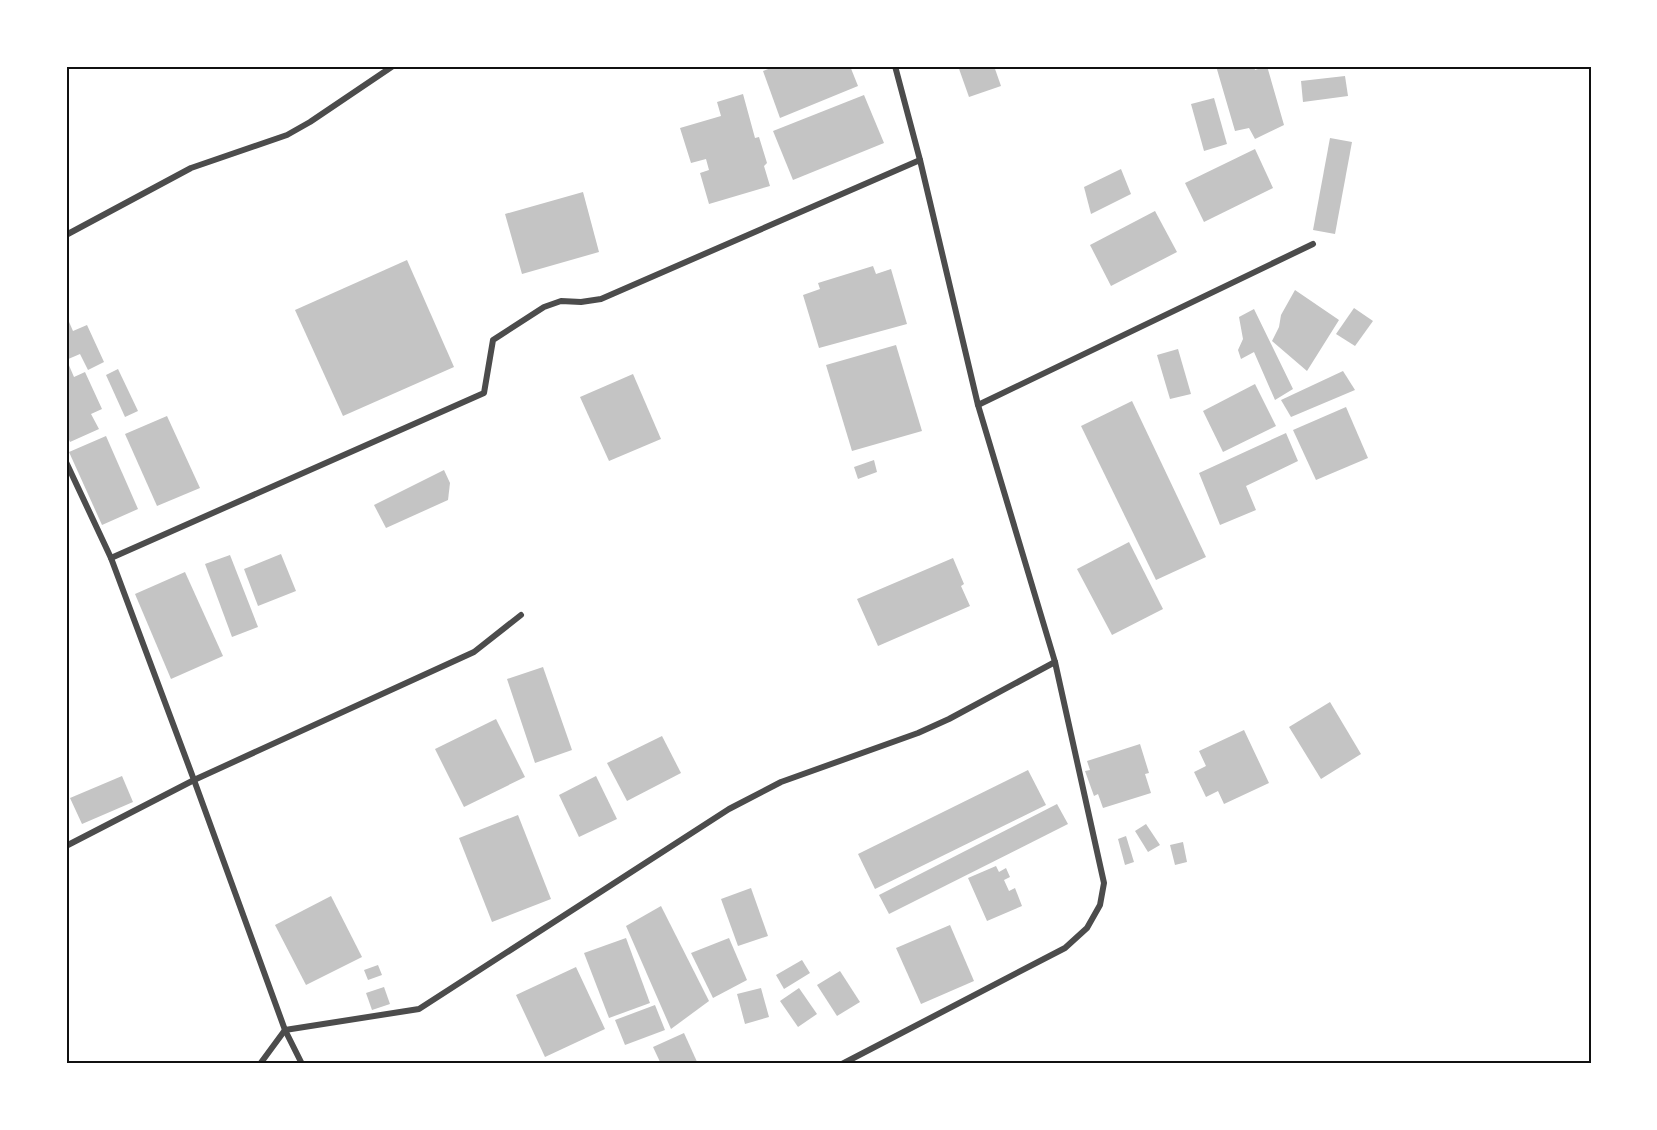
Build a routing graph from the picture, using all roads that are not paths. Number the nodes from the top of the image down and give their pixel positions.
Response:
1 (393, 66) edge
2 (895, 66) edge
3 (920, 160) junction
4 (66, 235) edge
5 (1313, 244) dead end
6 (978, 405) junction
7 (66, 462) edge
8 (111, 558) junction
9 (521, 615) dead end
10 (1055, 662) junction
11 (194, 780) junction
12 (66, 846) edge
13 (285, 1030) junction
14 (260, 1064) edge
15 (302, 1064) edge
16 (842, 1064) edge

1 - 4 street
2 - 3 street
3 - 6 street
3 - 8 street
5 - 6 street
6 - 10 street
7 - 8 street
8 - 11 street
9 - 11 street
10 - 13 street
10 - 16 street
11 - 12 street
11 - 13 street
13 - 14 street
13 - 15 street

